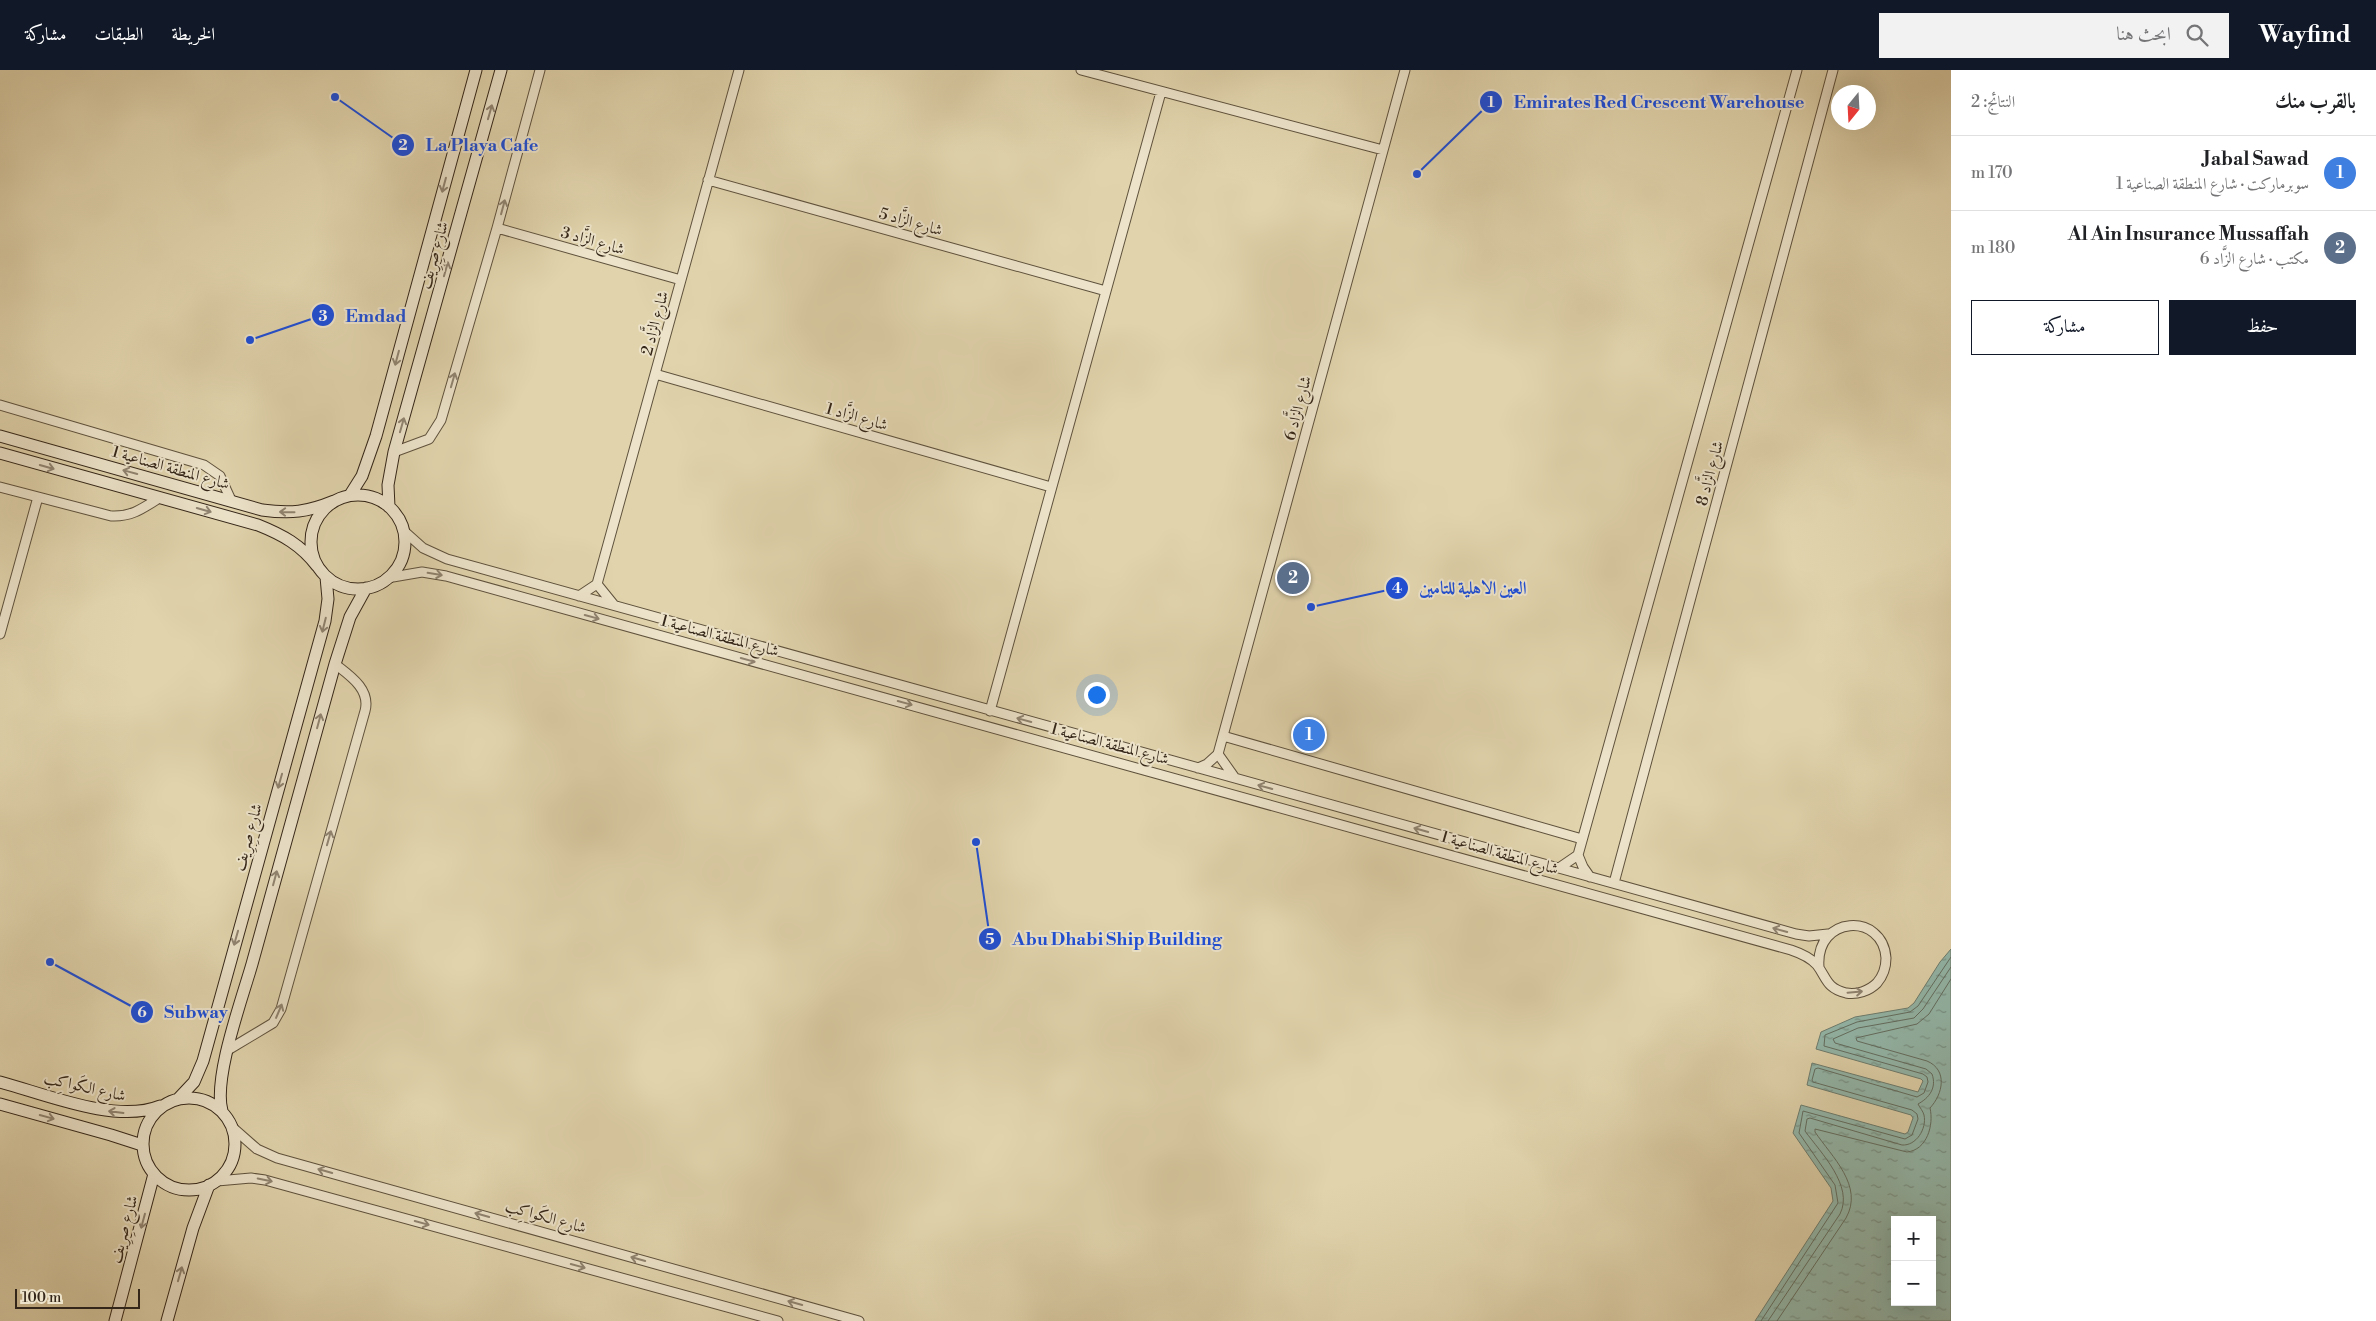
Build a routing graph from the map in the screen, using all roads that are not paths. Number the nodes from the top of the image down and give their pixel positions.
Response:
1 (476, 70) edge
2 (501, 70) edge
3 (540, 70) edge
4 (739, 70) edge
5 (1081, 70) edge
6 (1405, 70) edge
7 (1797, 70) edge
8 (1833, 70) edge
9 (1161, 92) junction
10 (1383, 150) junction
11 (708, 180) junction
12 (497, 228) junction
13 (681, 280) junction
14 (1106, 291) junction
15 (655, 374) junction
16 (0, 405) edge
17 (0, 436) edge
18 (394, 452) junction
19 (0, 454) edge
20 (0, 487) edge
21 (1051, 487) junction
22 (350, 495) junction
23 (38, 497) junction
24 (158, 498) junction
25 (231, 500) junction
26 (334, 501) junction
27 (390, 507) junction
28 (404, 532) junction
29 (318, 566) junction
30 (326, 577) junction
31 (387, 578) junction
32 (597, 584) junction
33 (366, 588) junction
34 (579, 596) junction
35 (615, 606) junction
36 (0, 634) edge
37 (334, 664) junction
38 (990, 710) junction
39 (1223, 736) junction
40 (1218, 754) junction
41 (1198, 768) junction
42 (1236, 779) junction
43 (1582, 839) junction
44 (1578, 854) junction
45 (1559, 868) junction
46 (1590, 877) junction
47 (1614, 884) junction
48 (1828, 934) junction
49 (1818, 967) junction
50 (228, 1050) junction
51 (0, 1082) edge
52 (178, 1098) junction
53 (0, 1104) edge
54 (164, 1105) junction
55 (222, 1111) junction
56 (233, 1128) junction
57 (142, 1145) junction
58 (154, 1174) junction
59 (213, 1183) junction
60 (115, 1321) edge
61 (167, 1321) edge
62 (778, 1321) edge
63 (859, 1321) edge

1 -> 22 main road, شارع صِرِيف
18 -> 2 main road, شارع صِرِيف
12 -> 3 street
4 - 11 street, شارع الزَّاد 2
5 - 9 street
6 - 10 street, شارع الزَّاد 6
7 - 43 street, شارع الزَّاد 8
8 - 47 street, شارع الزَّاد 8
9 - 10 street
9 - 14 street
10 - 39 street, شارع الزَّاد 6
11 - 13 street, شارع الزَّاد 2
11 - 14 street, شارع الزَّاد 5
12 - 13 street, شارع الزَّاد 3
18 -> 12 street
13 - 15 street, شارع الزَّاد 2
14 - 21 street
15 - 21 street, شارع الزَّاد 1
15 - 32 street, شارع الزَّاد 2
16 - 25 street
25 -> 17 main road, شارع المنطقة الصناعية 1
18 - 27 main road, شارع صِرِيف
19 -> 24 main road, شارع المنطقة الصناعية 1
20 - 23 street
21 - 38 street
22 - 26 main road
22 - 27 main road
23 - 24 street
23 - 36 street
24 -> 29 main road, شارع المنطقة الصناعية 1
26 -> 25 main road, شارع المنطقة الصناعية 1
26 - 29 main road
27 - 28 main road
28 - 31 main road
28 - 34 street, شارع المنطقة الصناعية 1
29 - 30 main road
30 - 33 main road
30 -> 52 main road, شارع صِرِيف
31 - 33 main road
31 -> 49 street, شارع المنطقة الصناعية 1
32 - 34 street
32 - 35 street
33 - 37 main road
34 - 35 street, شارع المنطقة الصناعية 1
35 - 38 street, شارع المنطقة الصناعية 1
50 -> 37 main road
50 -> 37 street
41 -> 38 street, شارع المنطقة الصناعية 1
39 - 40 street, شارع الزَّاد 6
39 - 43 street
40 - 41 street
40 - 42 street
41 - 42 street, شارع المنطقة الصناعية 1
45 -> 42 street, شارع المنطقة الصناعية 1
43 - 44 street, شارع الزَّاد 8
44 - 45 street
44 - 46 street
45 - 46 street, شارع المنطقة الصناعية 1
46 - 47 street, شارع المنطقة الصناعية 1
48 -> 47 street, شارع المنطقة الصناعية 1
48 - 49 street
49 -> 48 street, شارع المنطقة الصناعية 1
50 - 55 main road
54 -> 51 main road, شارع الكَواكِب
52 - 54 main road
52 - 55 main road
53 -> 57 main road
54 - 57 main road
55 - 56 main road
56 - 59 main road
63 -> 56 street, شارع الكَواكِب
57 - 58 main road
58 - 59 main road
58 -> 60 main road, شارع صِرِيف
61 -> 59 main road
59 -> 62 street

